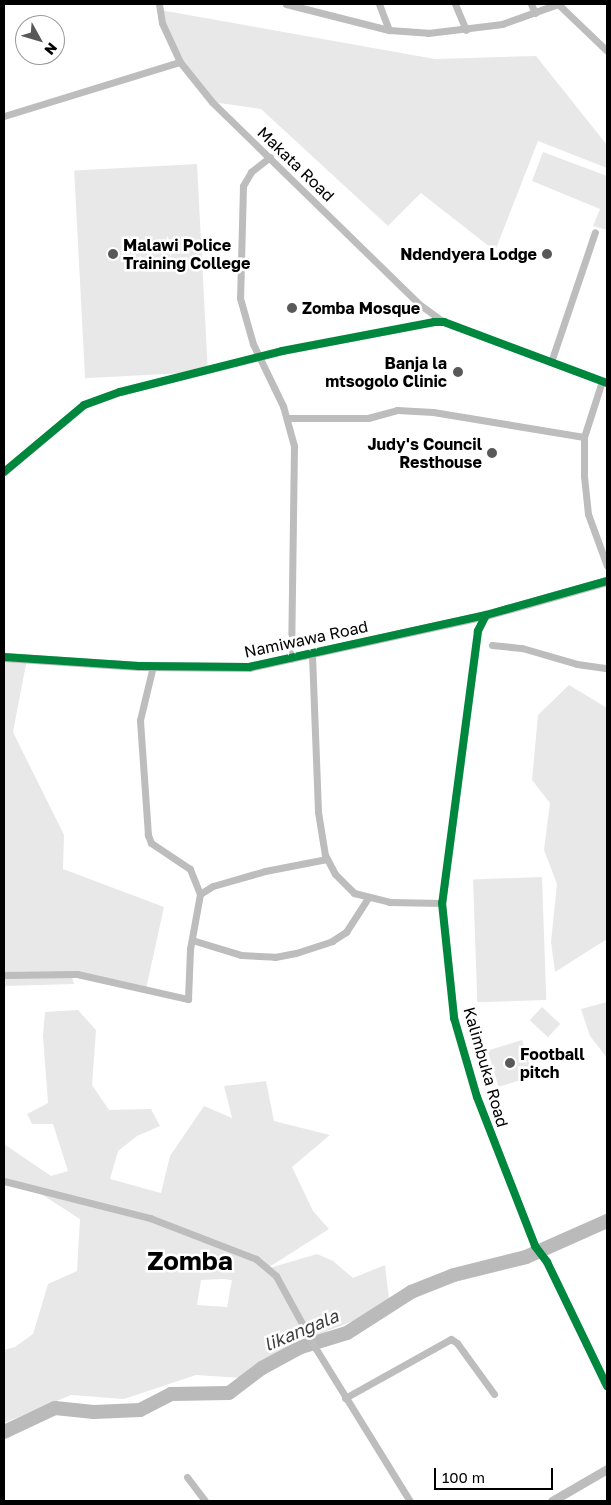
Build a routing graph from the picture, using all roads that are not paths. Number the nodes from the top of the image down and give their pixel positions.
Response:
1 (159, 4) edge
2 (286, 4) edge
3 (379, 4) edge
4 (455, 4) edge
5 (531, 4) edge
6 (558, 4) edge
7 (535, 13) junction
8 (389, 30) junction
9 (466, 30) junction
10 (607, 51) edge
11 (180, 62) junction
12 (4, 116) edge
13 (270, 157) junction
14 (595, 232) dead end
15 (444, 322) junction
16 (262, 356) junction
17 (551, 362) junction
18 (604, 382) edge
19 (287, 418) junction
20 (584, 438) junction
21 (4, 472) edge
22 (607, 566) edge
23 (607, 581) edge
24 (486, 615) junction
25 (492, 645) dead end
26 (312, 655) junction
27 (4, 657) edge
28 (291, 658) junction
29 (152, 666) junction
30 (607, 668) edge
31 (327, 859) junction
32 (200, 894) junction
33 (368, 898) junction
34 (442, 903) junction
35 (192, 940) junction
36 (4, 975) edge
37 (4, 1181) edge
38 (607, 1386) edge
39 (494, 1394) dead end
40 (345, 1398) junction
41 (607, 1469) edge
42 (186, 1477) dead end
43 (205, 1501) edge
44 (410, 1501) edge
45 (552, 1501) edge

1 - 11 street, Makata Road
2 - 8 street
3 - 8 street
4 - 9 street
5 - 7 street
6 - 7 street
6 - 10 street
7 - 9 street
8 - 9 street
11 - 12 street
11 - 13 street, Makata Road
13 - 15 street, Makata Road
13 - 16 street
14 - 17 street
15 - 16 street
15 - 17 street, Makata Road
16 - 19 street
16 - 21 street
17 - 18 street, Makata Road
18 - 20 street
19 - 20 street
19 - 28 street
20 - 22 street
23 - 24 street, Namiwawa Road
24 - 26 street, Namiwawa Road
24 - 34 street, Kalimbuka Road
25 - 30 street
26 - 28 street, Namiwawa Road
26 - 31 street
27 - 29 street, Namiwawa Road
28 - 29 street, Namiwawa Road
29 - 32 street
31 - 32 street
31 - 33 street
32 - 35 street
33 - 34 street
33 - 35 street
34 - 38 street, Kalimbuka Road
35 - 36 street
37 - 40 street
39 - 40 street
40 - 44 street
41 - 45 street
42 - 43 street

